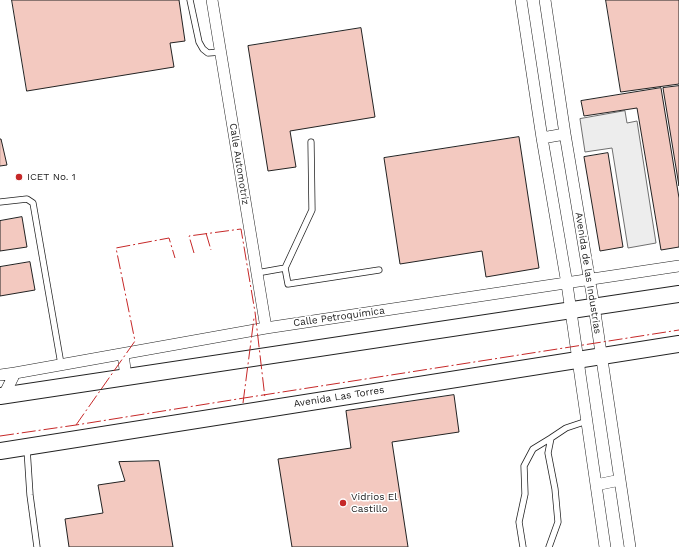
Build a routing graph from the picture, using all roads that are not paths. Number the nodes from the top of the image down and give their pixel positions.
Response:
1 (190, 0) edge
2 (212, 0) edge
3 (521, 0) edge
4 (545, 0) edge
5 (221, 52) junction
6 (565, 134) junction
7 (542, 138) junction
8 (311, 142) dead end
9 (0, 202) edge
10 (679, 266) edge
11 (285, 268) junction
12 (379, 270) dead end
13 (257, 273) junction
14 (589, 280) junction
15 (567, 284) junction
16 (679, 294) edge
17 (594, 306) junction
18 (571, 310) junction
19 (266, 328) junction
20 (679, 344) edge
21 (123, 354) junction
22 (602, 356) junction
23 (578, 360) junction
24 (61, 364) junction
25 (15, 373) junction
26 (0, 374) edge
27 (126, 377) junction
28 (2, 396) edge
29 (587, 421) junction
30 (551, 438) junction
31 (27, 447) junction
32 (0, 451) edge
33 (620, 480) junction
34 (596, 485) junction
35 (37, 547) edge
36 (523, 547) edge
37 (549, 547) edge
38 (605, 547) edge
39 (630, 547) edge

1 - 5 lane
2 - 5 street, Calle Automotriz
3 - 7 street
4 - 6 street, Avenida de las Industrias
5 - 13 street, Calle Automotriz
6 - 7 street
6 - 14 street, Avenida de las Industrias
7 - 15 street
8 - 11 lane
9 - 24 lane
10 - 14 street, Calle Petroquímica
11 - 12 lane
11 - 13 lane
13 - 19 street, Calle Automotriz
14 - 15 street, Calle Petroquímica
14 - 17 street, Avenida de las Industrias
15 - 18 street
15 - 19 street, Calle Petroquímica
16 - 17 main road
17 - 18 main road
17 - 22 street, Avenida de las Industrias
18 - 23 street
18 - 27 main road
19 - 21 street, Calle Petroquímica
20 - 22 main road, Avenida Las Torres
21 - 24 street, Calle Petroquímica
21 - 27 street
22 - 23 main road, Avenida Las Torres
22 - 33 street, Avenida de las Industrias
23 - 29 street
23 - 31 main road, Avenida Las Torres
24 - 25 street, Calle Petroquímica
25 - 26 street, Calle Petroquímica
25 - 28 street
27 - 28 main road
29 - 30 lane
29 - 34 street
30 - 36 lane
30 - 37 lane
31 - 32 main road, Avenida Las Torres
31 - 35 lane
33 - 34 street
33 - 39 street, Avenida de las Industrias
34 - 38 street

